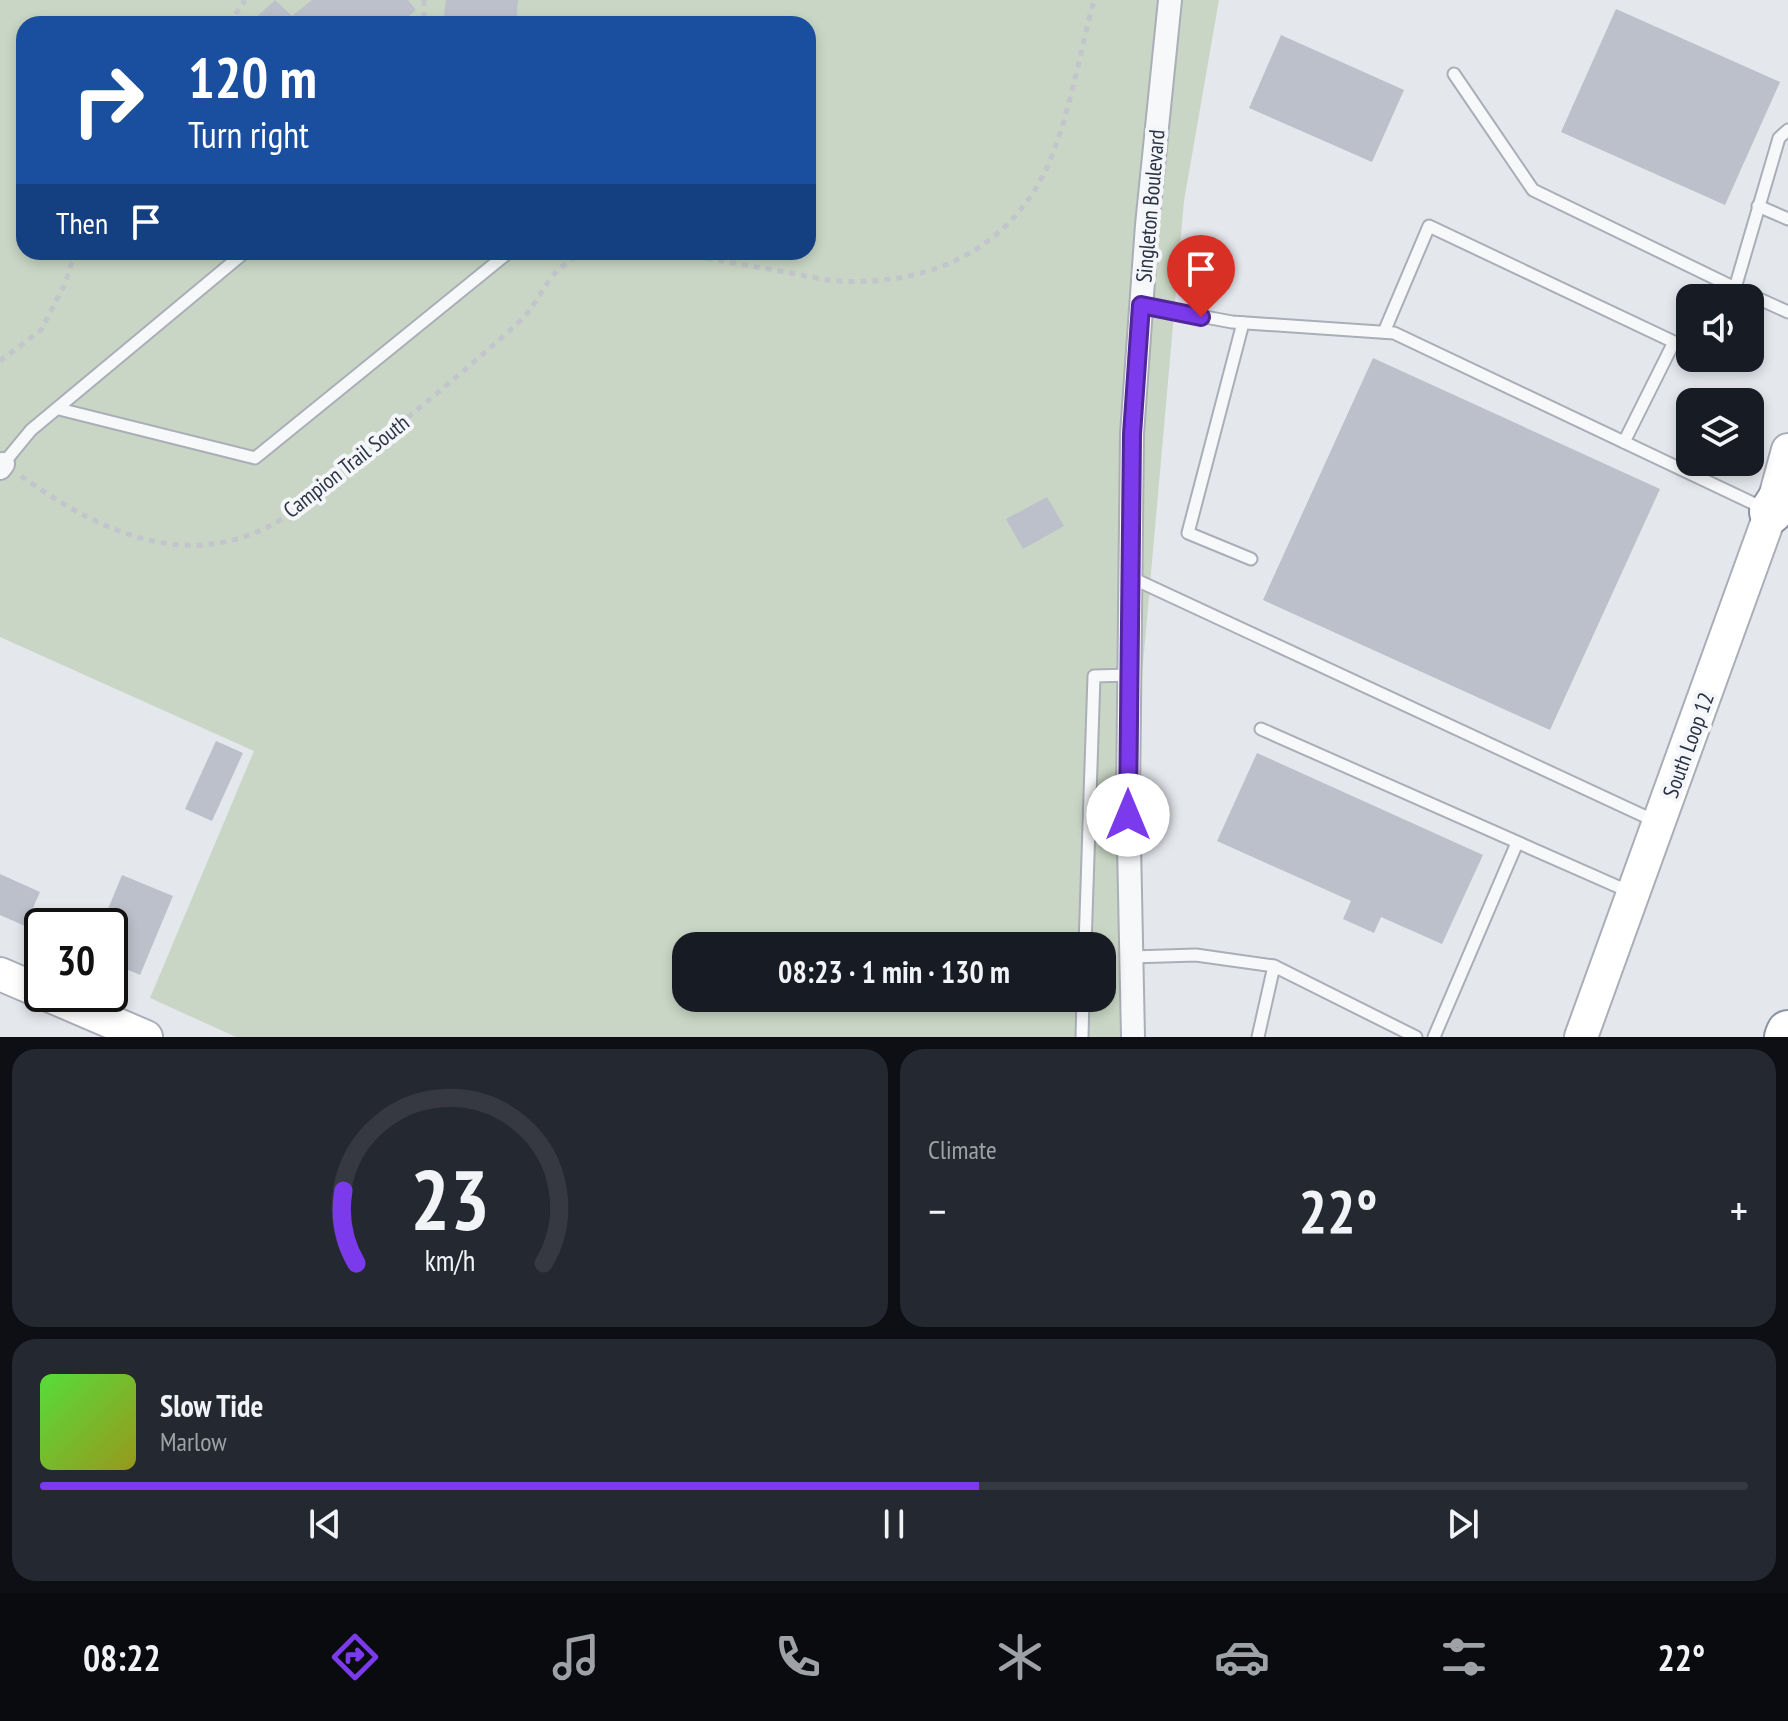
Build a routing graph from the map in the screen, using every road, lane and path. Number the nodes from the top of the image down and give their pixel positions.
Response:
1 (1094, 0) edge
2 (1170, 0) edge
3 (1454, 74) dead end
4 (1788, 130) edge
5 (1758, 206) junction
6 (1788, 219) edge
7 (72, 260) edge
8 (236, 260) edge
9 (499, 260) edge
10 (572, 260) edge
11 (717, 260) edge
12 (1727, 284) edge
13 (1736, 284) edge
14 (1764, 301) edge
15 (1141, 305) junction
16 (1788, 312) edge
17 (1243, 323) junction
18 (1384, 332) junction
19 (0, 361) edge
20 (59, 409) junction
21 (1624, 442) junction
22 (1788, 450) edge
23 (6, 468) edge
24 (1780, 499) edge
25 (1251, 559) dead end
26 (1132, 578) junction
27 (1130, 675) junction
28 (1261, 729) dead end
29 (1660, 823) junction
30 (1517, 843) junction
31 (1634, 894) junction
32 (1085, 932) edge
33 (1132, 957) junction
34 (1274, 966) junction
35 (0, 974) edge
36 (24, 984) edge
37 (88, 1012) edge
38 (1083, 1012) edge
39 (146, 1037) edge
40 (1082, 1037) edge
41 (1133, 1037) edge
42 (1258, 1037) edge
43 (1416, 1037) edge
44 (1434, 1037) edge
45 (1581, 1037) edge

1 - 11 path
2 - 15 street, Singleton Boulevard
3 - 12 lane
4 - 5 lane
5 - 6 lane
5 - 13 lane
7 - 19 path
8 - 20 lane
9 - 20 lane
10 - 23 path, Campion Trail South
14 - 16 lane
15 - 17 lane
15 - 26 street, Singleton Boulevard
17 - 18 lane
17 - 25 lane
18 - 21 lane
18 - 21 lane
20 - 23 lane
21 - 24 lane
22 - 24 main road, South Loop 12
24 - 29 main road, South Loop 12
26 - 27 street, Singleton Boulevard
26 - 29 lane
27 - 32 lane
27 - 33 street, Singleton Boulevard
28 - 30 lane
29 - 31 main road, South Loop 12
30 - 31 lane
30 - 44 lane
31 - 45 main road, South Loop 12
33 - 34 lane
33 - 41 street, Singleton Boulevard
34 - 42 lane
34 - 43 lane
35 - 36 main road
37 - 39 main road
38 - 40 lane

